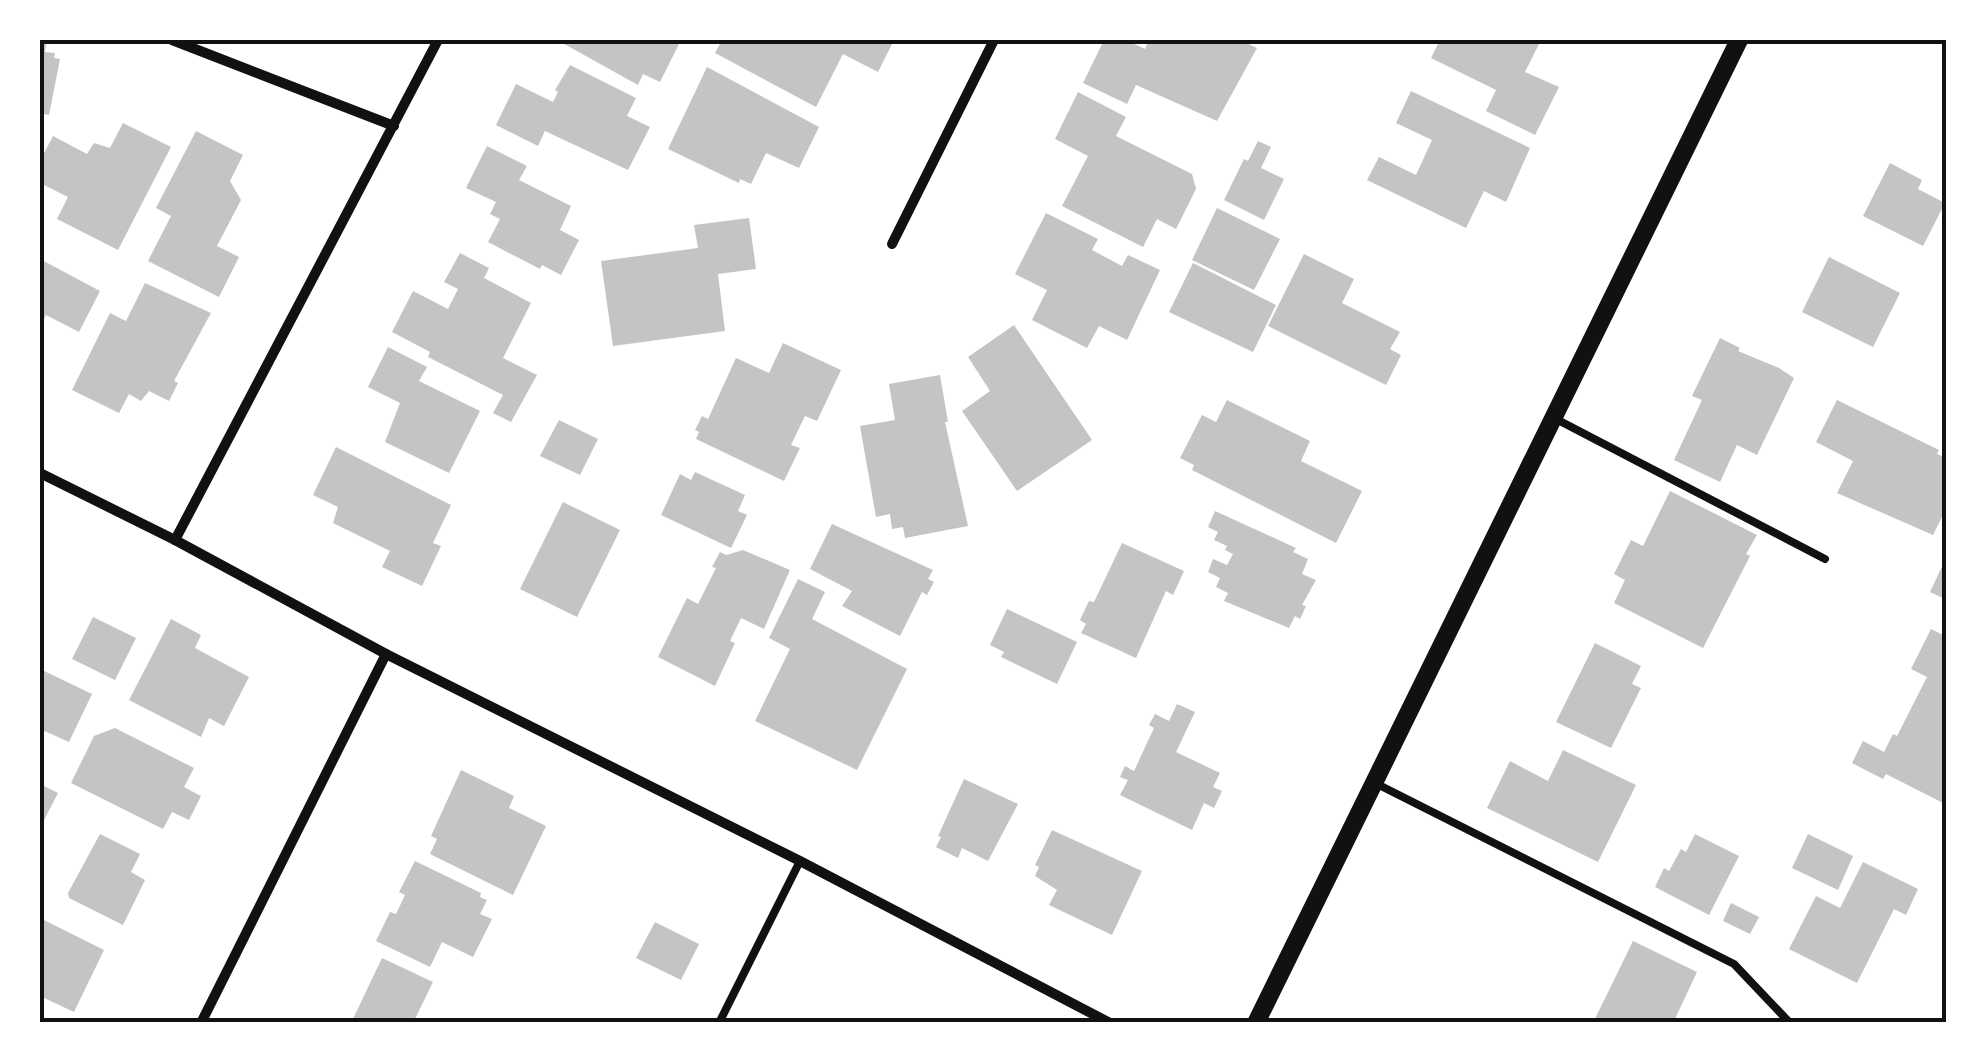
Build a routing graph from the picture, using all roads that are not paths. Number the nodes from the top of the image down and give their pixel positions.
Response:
1 (172, 40) edge
2 (438, 40) edge
3 (994, 40) edge
4 (1739, 40) edge
5 (394, 126) junction
6 (892, 244) dead end
7 (1554, 418) junction
8 (40, 474) edge
9 (176, 540) junction
10 (1825, 559) dead end
11 (386, 654) junction
12 (1374, 783) junction
13 (800, 861) junction
14 (201, 1023) edge
15 (719, 1023) edge
16 (1110, 1023) edge
17 (1256, 1023) edge
18 (1790, 1023) edge

1 - 5 street
2 - 5 street
3 - 6 street
4 - 7 street
5 - 9 street
7 - 10 lane
7 - 12 street
8 - 9 street
9 - 11 street
11 - 13 street
11 - 14 street
12 - 17 street
12 - 18 lane
13 - 15 lane
13 - 16 street

